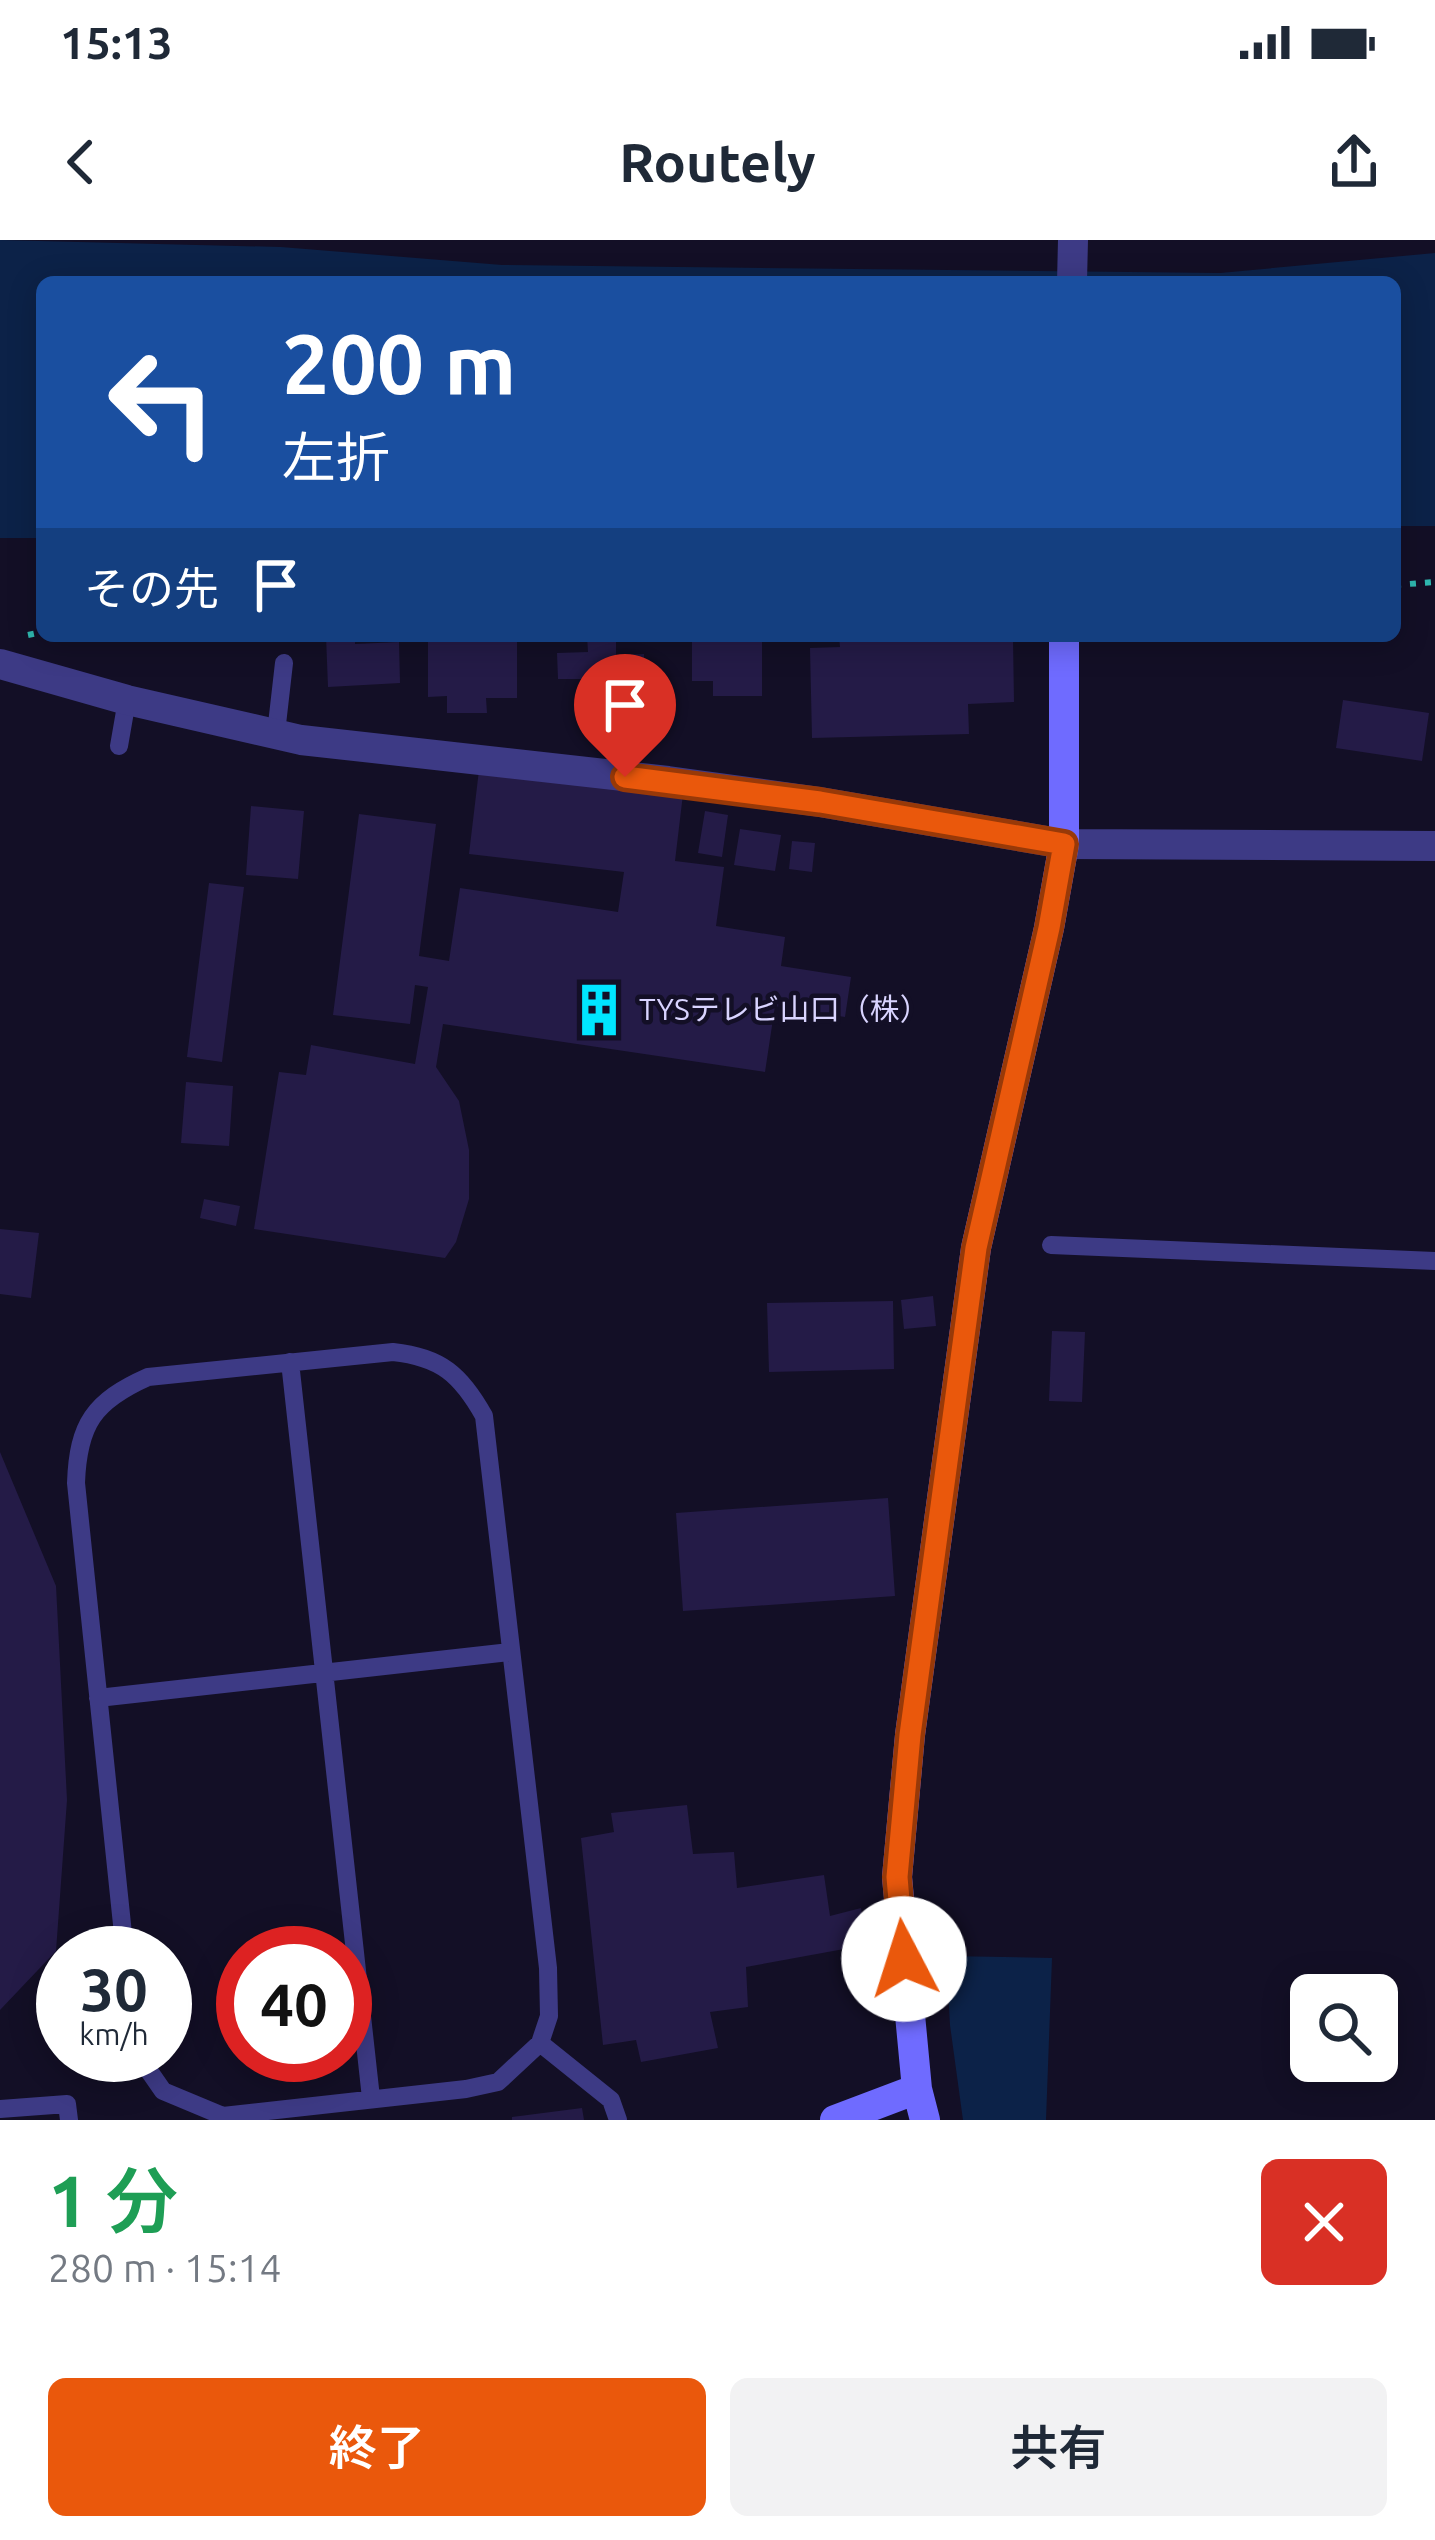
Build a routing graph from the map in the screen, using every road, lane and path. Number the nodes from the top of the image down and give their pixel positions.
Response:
1 (1073, 240) edge
2 (1072, 276) edge
3 (1435, 582) edge
4 (1401, 585) edge
5 (1064, 642) edge
6 (284, 663) dead end
7 (0, 664) edge
8 (127, 700) junction
9 (276, 734) junction
10 (118, 746) dead end
11 (1064, 844) junction
12 (1435, 846) edge
13 (1051, 1245) dead end
14 (1435, 1261) edge
15 (290, 1362) junction
16 (510, 1652) junction
17 (325, 1673) junction
18 (98, 1698) junction
19 (122, 1926) edge
20 (540, 2043) junction
21 (157, 2082) edge
22 (917, 2089) junction
23 (371, 2098) junction
24 (0, 2108) edge
25 (69, 2120) edge
26 (618, 2120) edge
27 (835, 2120) edge
28 (925, 2120) edge

1 - 2 street
3 - 4 path
5 - 11 street
6 - 9 lane
7 - 8 street
8 - 9 street
8 - 10 lane
9 - 11 street
11 - 12 street
11 - 22 street
13 - 14 lane
15 - 16 lane
15 - 17 lane
15 - 18 lane
16 - 17 lane
16 - 20 lane
17 - 18 lane
17 - 23 lane
18 - 19 lane
20 - 23 lane
20 - 26 lane
21 - 23 lane
22 - 27 street
22 - 28 street
24 - 25 lane

